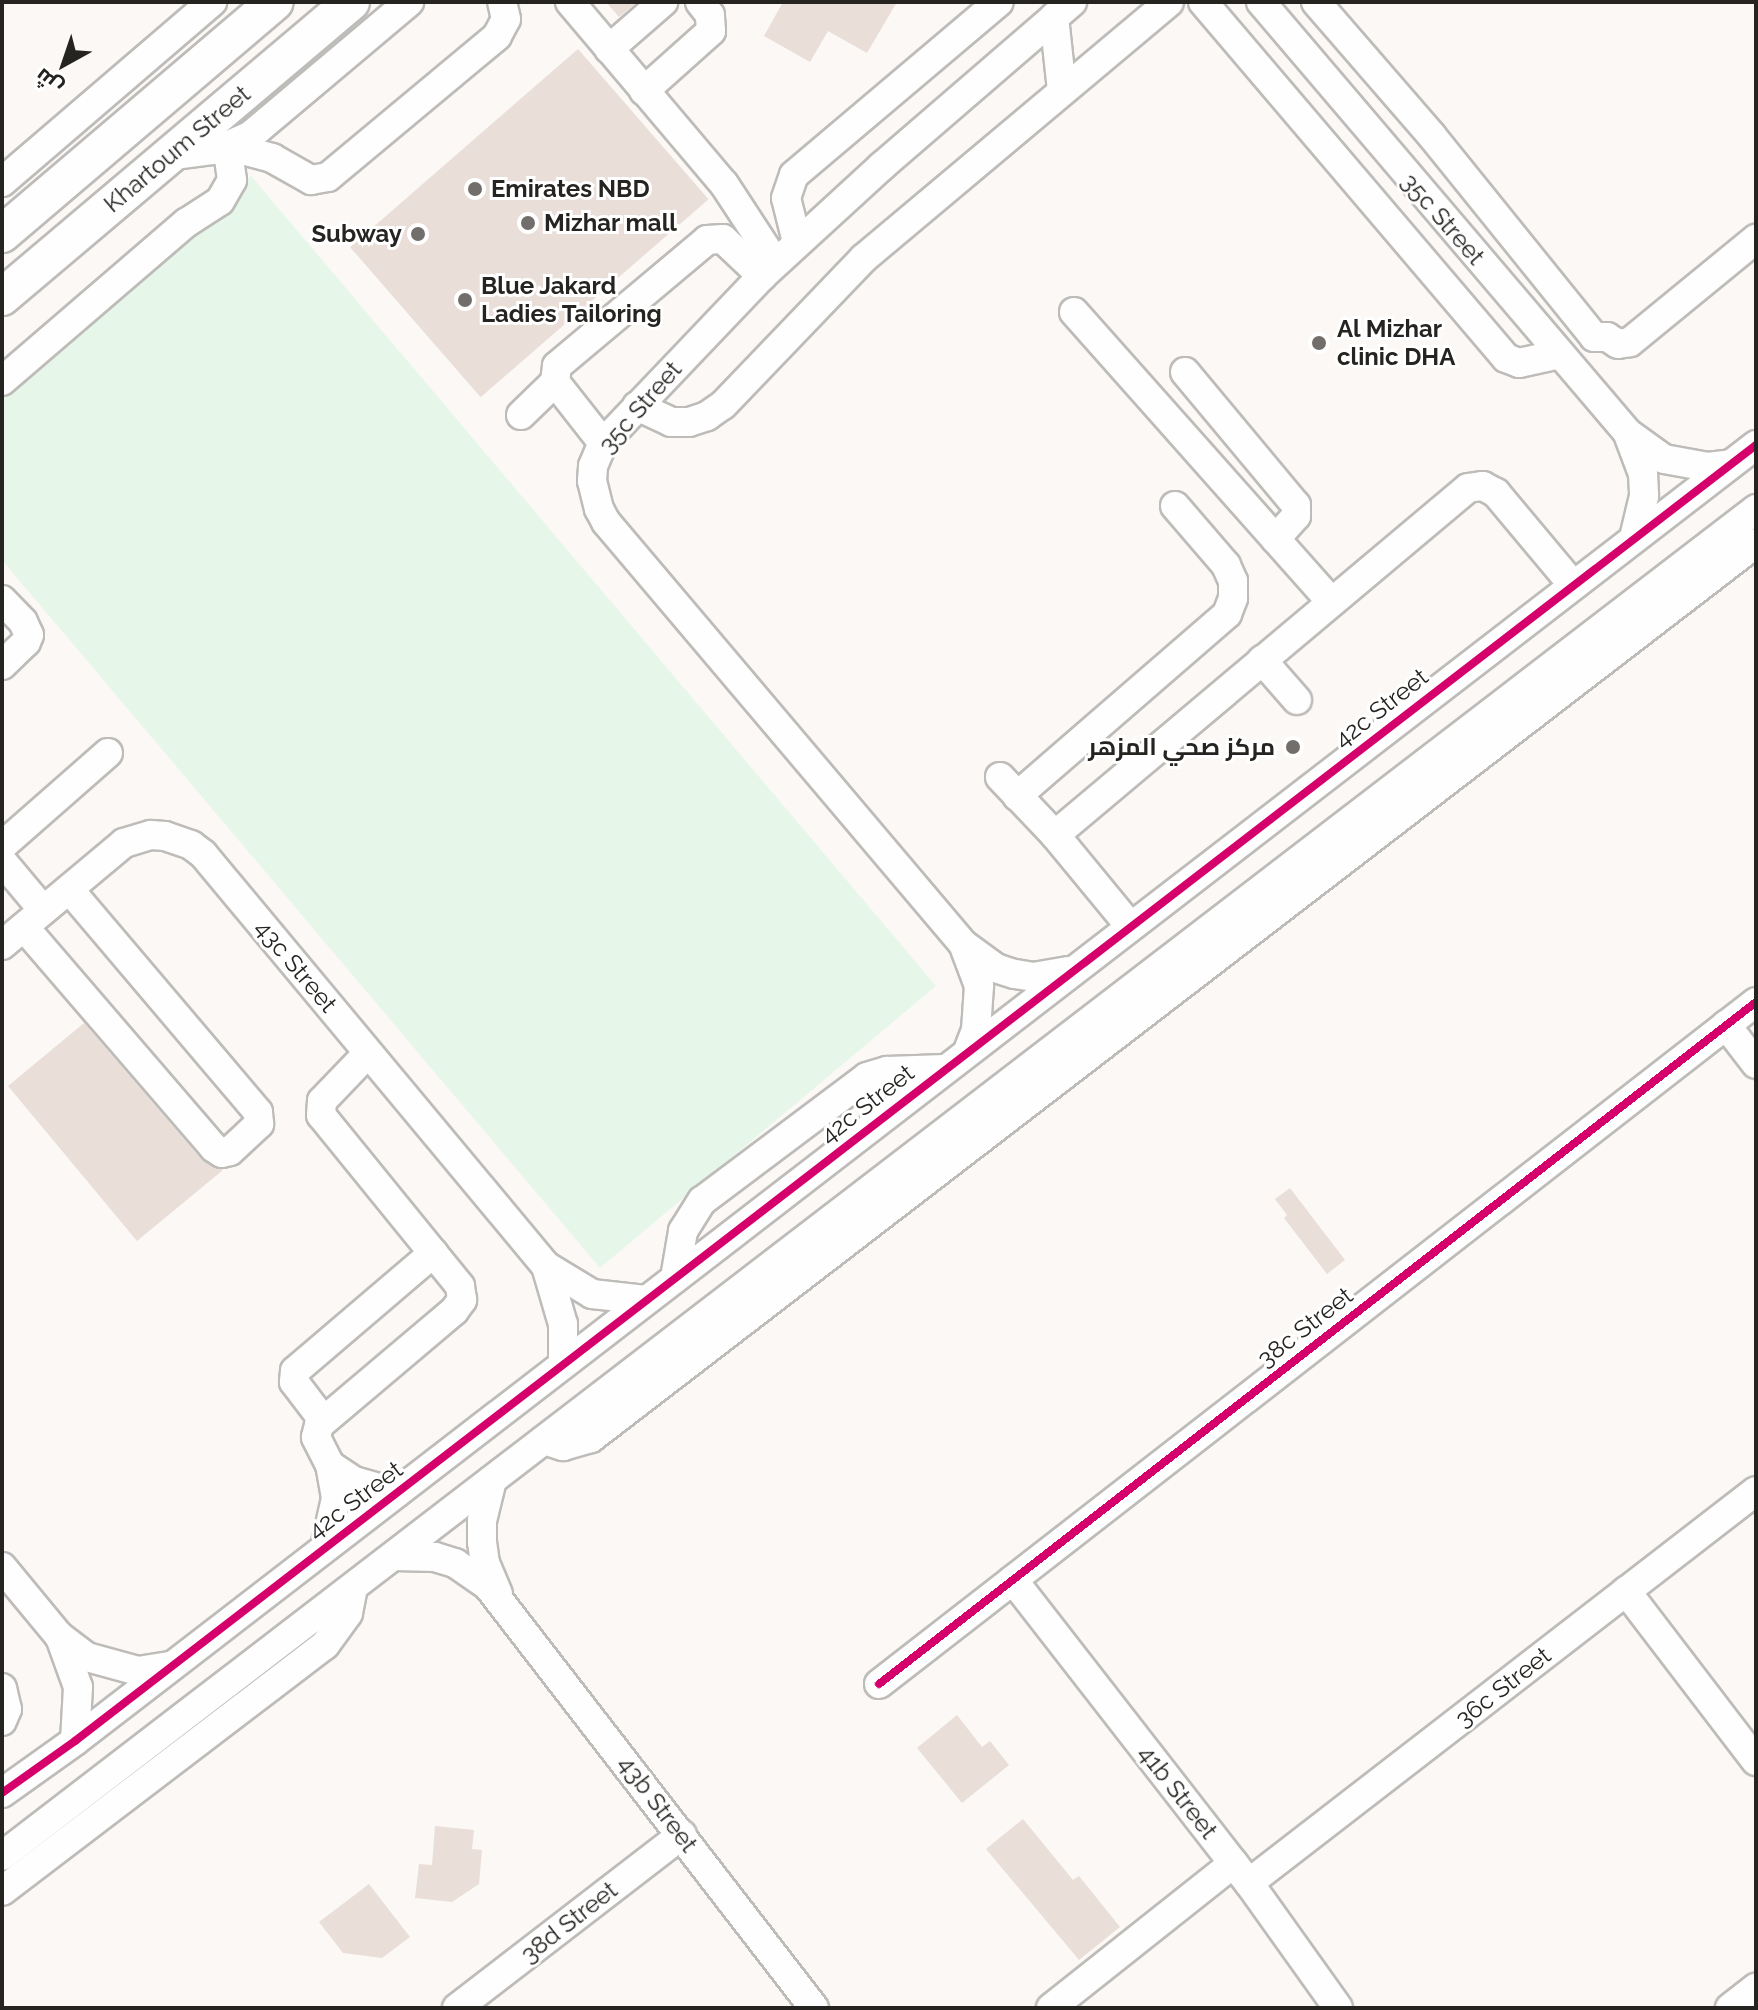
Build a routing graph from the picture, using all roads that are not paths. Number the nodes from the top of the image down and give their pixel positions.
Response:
1 (212, 2) edge
2 (275, 2) edge
3 (351, 2) edge
4 (409, 2) edge
5 (502, 2) edge
6 (570, 2) edge
7 (663, 2) edge
8 (700, 2) edge
9 (999, 2) edge
10 (1169, 2) edge
11 (1203, 2) edge
12 (1316, 2) edge
13 (1262, 3) edge
14 (1063, 10) edge
15 (609, 49) junction
16 (1244, 49) junction
17 (644, 91) junction
18 (1062, 91) junction
19 (1432, 136) junction
20 (227, 146) junction
21 (1387, 154) junction
22 (168, 156) junction
23 (2, 182) edge
24 (2, 234) edge
25 (797, 242) junction
26 (1754, 245) edge
27 (768, 269) junction
28 (2, 297) edge
29 (1074, 312) dead end
30 (1560, 354) junction
31 (1185, 372) dead end
32 (2, 381) edge
33 (555, 382) junction
34 (637, 406) junction
35 (521, 415) dead end
36 (1628, 433) junction
37 (603, 443) junction
38 (1756, 445) edge
39 (1731, 464) junction
40 (1175, 506) dead end
41 (1756, 509) edge
42 (1634, 538) junction
43 (1275, 539) junction
44 (1756, 543) edge
45 (1573, 585) junction
46 (2, 600) edge
47 (1331, 601) junction
48 (1262, 660) junction
49 (2, 665) edge
50 (1297, 700) dead end
51 (108, 753) dead end
52 (1055, 835) junction
53 (2, 846) edge
54 (2, 861) edge
55 (69, 889) junction
56 (34, 919) junction
57 (1130, 926) junction
58 (2, 945) edge
59 (964, 945) junction
60 (1073, 970) junction
61 (1756, 1002) edge
62 (1726, 1025) junction
63 (968, 1051) junction
64 (368, 1053) junction
65 (1756, 1064) edge
66 (945, 1069) junction
67 (433, 1253) junction
68 (546, 1266) junction
69 (675, 1278) junction
70 (646, 1300) junction
71 (563, 1364) junction
72 (323, 1420) junction
73 (544, 1440) junction
74 (330, 1465) junction
75 (492, 1480) junction
76 (1756, 1491) edge
77 (396, 1493) junction
78 (325, 1547) junction
79 (395, 1556) junction
80 (2, 1567) edge
81 (1013, 1580) junction
82 (353, 1587) junction
83 (1626, 1591) junction
84 (502, 1601) junction
85 (59, 1636) junction
86 (172, 1665) junction
87 (879, 1684) dead end
88 (2, 1688) edge
89 (2, 1721) edge
90 (75, 1741) junction
91 (1756, 1761) edge
92 (5, 1787) edge
93 (682, 1835) junction
94 (2, 1856) edge
95 (1242, 1873) junction
96 (2, 1891) edge
97 (1756, 1988) edge
98 (457, 2008) edge
99 (814, 2008) edge
100 (1051, 2008) edge
101 (1338, 2008) edge
102 (1730, 2008) edge

1 - 23 street
2 - 24 main road, Khartoum Street
3 - 22 main road, Khartoum Street
4 - 20 street
5 - 20 street
6 - 15 street
7 - 15 street
8 - 17 street
9 - 25 street
10 - 18 street
11 - 16 street
12 - 19 street
13 - 16 street
13 - 21 street, 35c Street
14 - 18 street
14 - 25 street, 35c Street
15 - 17 street
16 - 30 street
17 - 27 street
18 - 34 street
19 - 21 street
19 - 26 street
20 - 22 street
20 - 32 street
21 - 30 street, 35c Street
22 - 28 main road, Khartoum Street
25 - 27 street, 35c Street
27 - 33 street
27 - 34 street, 35c Street
29 - 43 street
30 - 36 street, 35c Street
31 - 43 street
33 - 35 street
33 - 37 street
34 - 37 street, 35c Street
36 - 39 street, 35c Street
36 - 42 street, 35c Street
37 - 59 street, 35c Street
38 - 39 street, 42c Street
39 - 42 street, 42c Street
40 - 52 street
41 - 73 street
42 - 45 street, 42c Street
43 - 47 street
44 - 73 street
45 - 47 street
45 - 57 street, 42c Street
46 - 49 street
47 - 48 street
48 - 50 street
48 - 52 street
51 - 53 street
52 - 57 street
54 - 56 street
55 - 56 street, 43c Street
55 - 56 street
55 - 64 street, 43c Street
56 - 58 street, 43c Street
57 - 60 street, 42c Street
59 - 60 street, 35c Street
59 - 63 street, 35c Street
60 - 63 street, 42c Street
61 - 62 street, 38c Street
62 - 65 street
62 - 81 street, 38c Street
63 - 66 street, 42c Street
64 - 67 street
64 - 68 street, 43c Street
66 - 69 street, 42c Street
66 - 69 street
67 - 72 street
67 - 72 street
68 - 70 street, 43c Street
68 - 71 street, 43c Street
69 - 70 street, 42c Street
70 - 71 street, 42c Street
71 - 77 street, 42c Street
72 - 74 street
73 - 75 street
74 - 77 street
74 - 78 street
75 - 79 street
75 - 84 street, 43b Street
76 - 83 street, 36c Street
77 - 78 street, 42c Street
78 - 86 street, 42c Street
79 - 82 street
79 - 84 street, 43b Street
80 - 85 street
81 - 87 street, 38c Street
81 - 95 street, 41b Street
82 - 94 street
82 - 96 street
83 - 91 street
83 - 95 street, 36c Street
84 - 93 street, 43b Street
85 - 86 street
85 - 90 street
86 - 90 street, 42c Street
88 - 89 street
90 - 92 street, 42c Street
93 - 98 street, 38d Street
93 - 99 street, 43b Street
95 - 100 street, 36c Street
95 - 101 street, 41b Street
97 - 102 street

